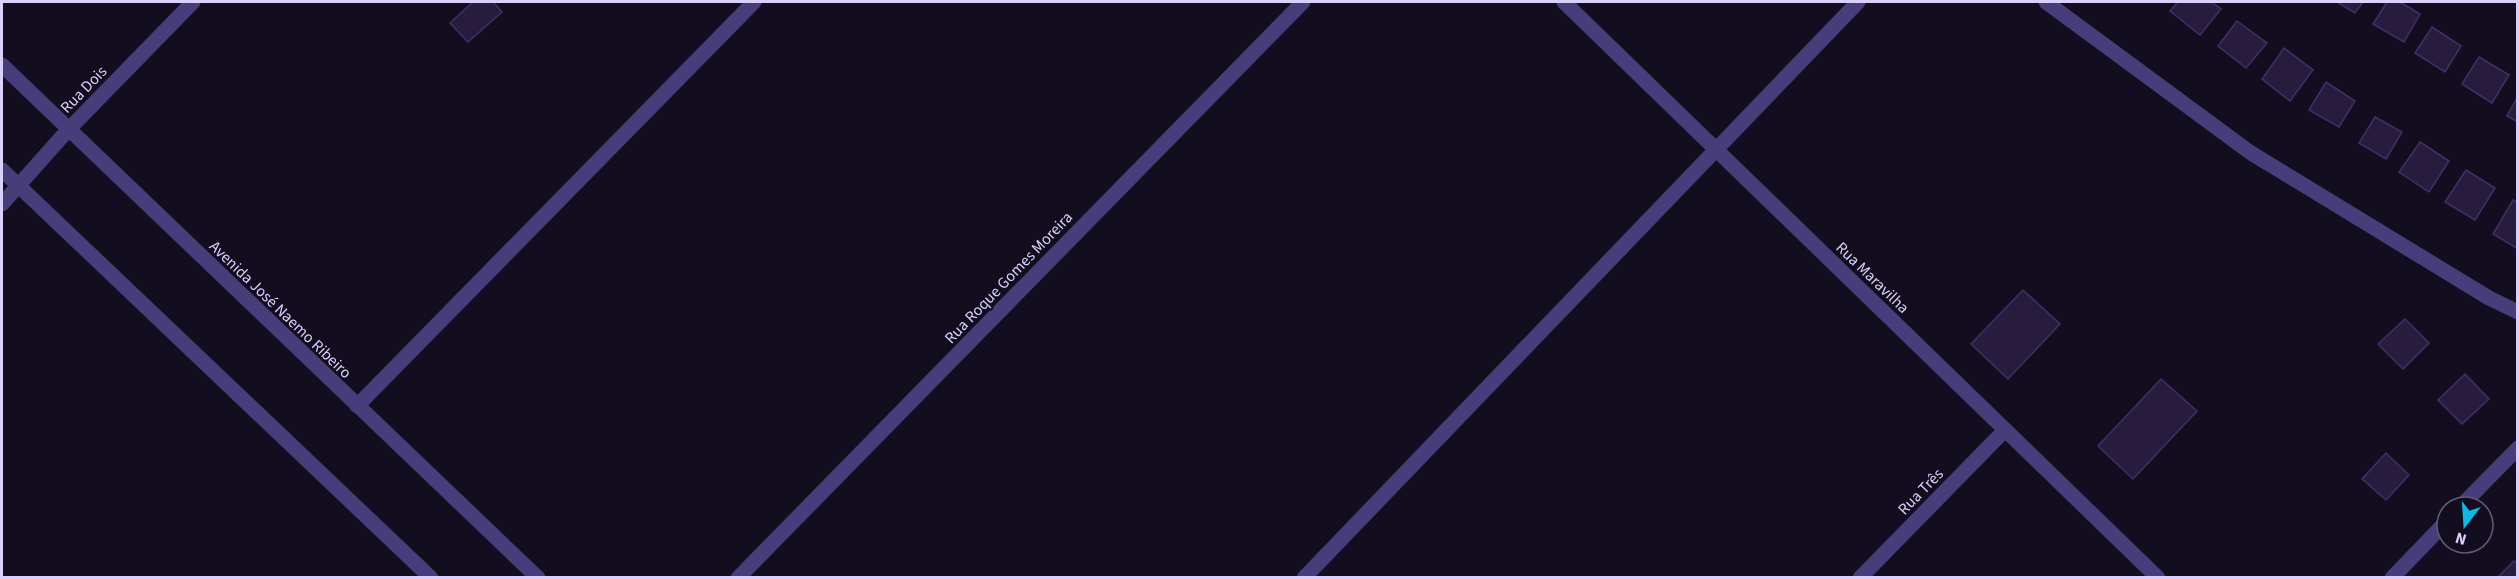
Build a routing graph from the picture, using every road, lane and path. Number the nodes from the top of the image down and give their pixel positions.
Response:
1 (193, 2) edge
2 (754, 2) edge
3 (1304, 2) edge
4 (1564, 2) edge
5 (1858, 2) edge
6 (2046, 2) edge
7 (2, 66) edge
8 (67, 131) junction
9 (1716, 149) junction
10 (2, 170) edge
11 (18, 187) junction
12 (2, 204) edge
13 (2517, 312) edge
14 (357, 406) junction
15 (2005, 430) junction
16 (2517, 448) edge
17 (2472, 495) edge
18 (2435, 533) edge
19 (430, 578) edge
20 (538, 578) edge
21 (738, 578) edge
22 (1304, 578) edge
23 (1860, 578) edge
24 (2158, 578) edge
25 (2392, 578) edge

1 - 8 street, Rua Dois
2 - 14 street
3 - 21 street, Rua Roque Gomes Moreira
4 - 9 street, Rua Maravilha
5 - 9 street
6 - 13 street
7 - 8 street, Avenida José Naemo Ribeiro
8 - 11 street, Rua Dois
8 - 14 street, Avenida José Naemo Ribeiro
9 - 15 street, Rua Maravilha
9 - 22 street
10 - 11 street
11 - 12 street, Rua Dois
11 - 19 street
14 - 20 street, Avenida José Naemo Ribeiro
15 - 23 street, Rua Três
15 - 24 street, Rua Maravilha
16 - 17 street
18 - 25 street

